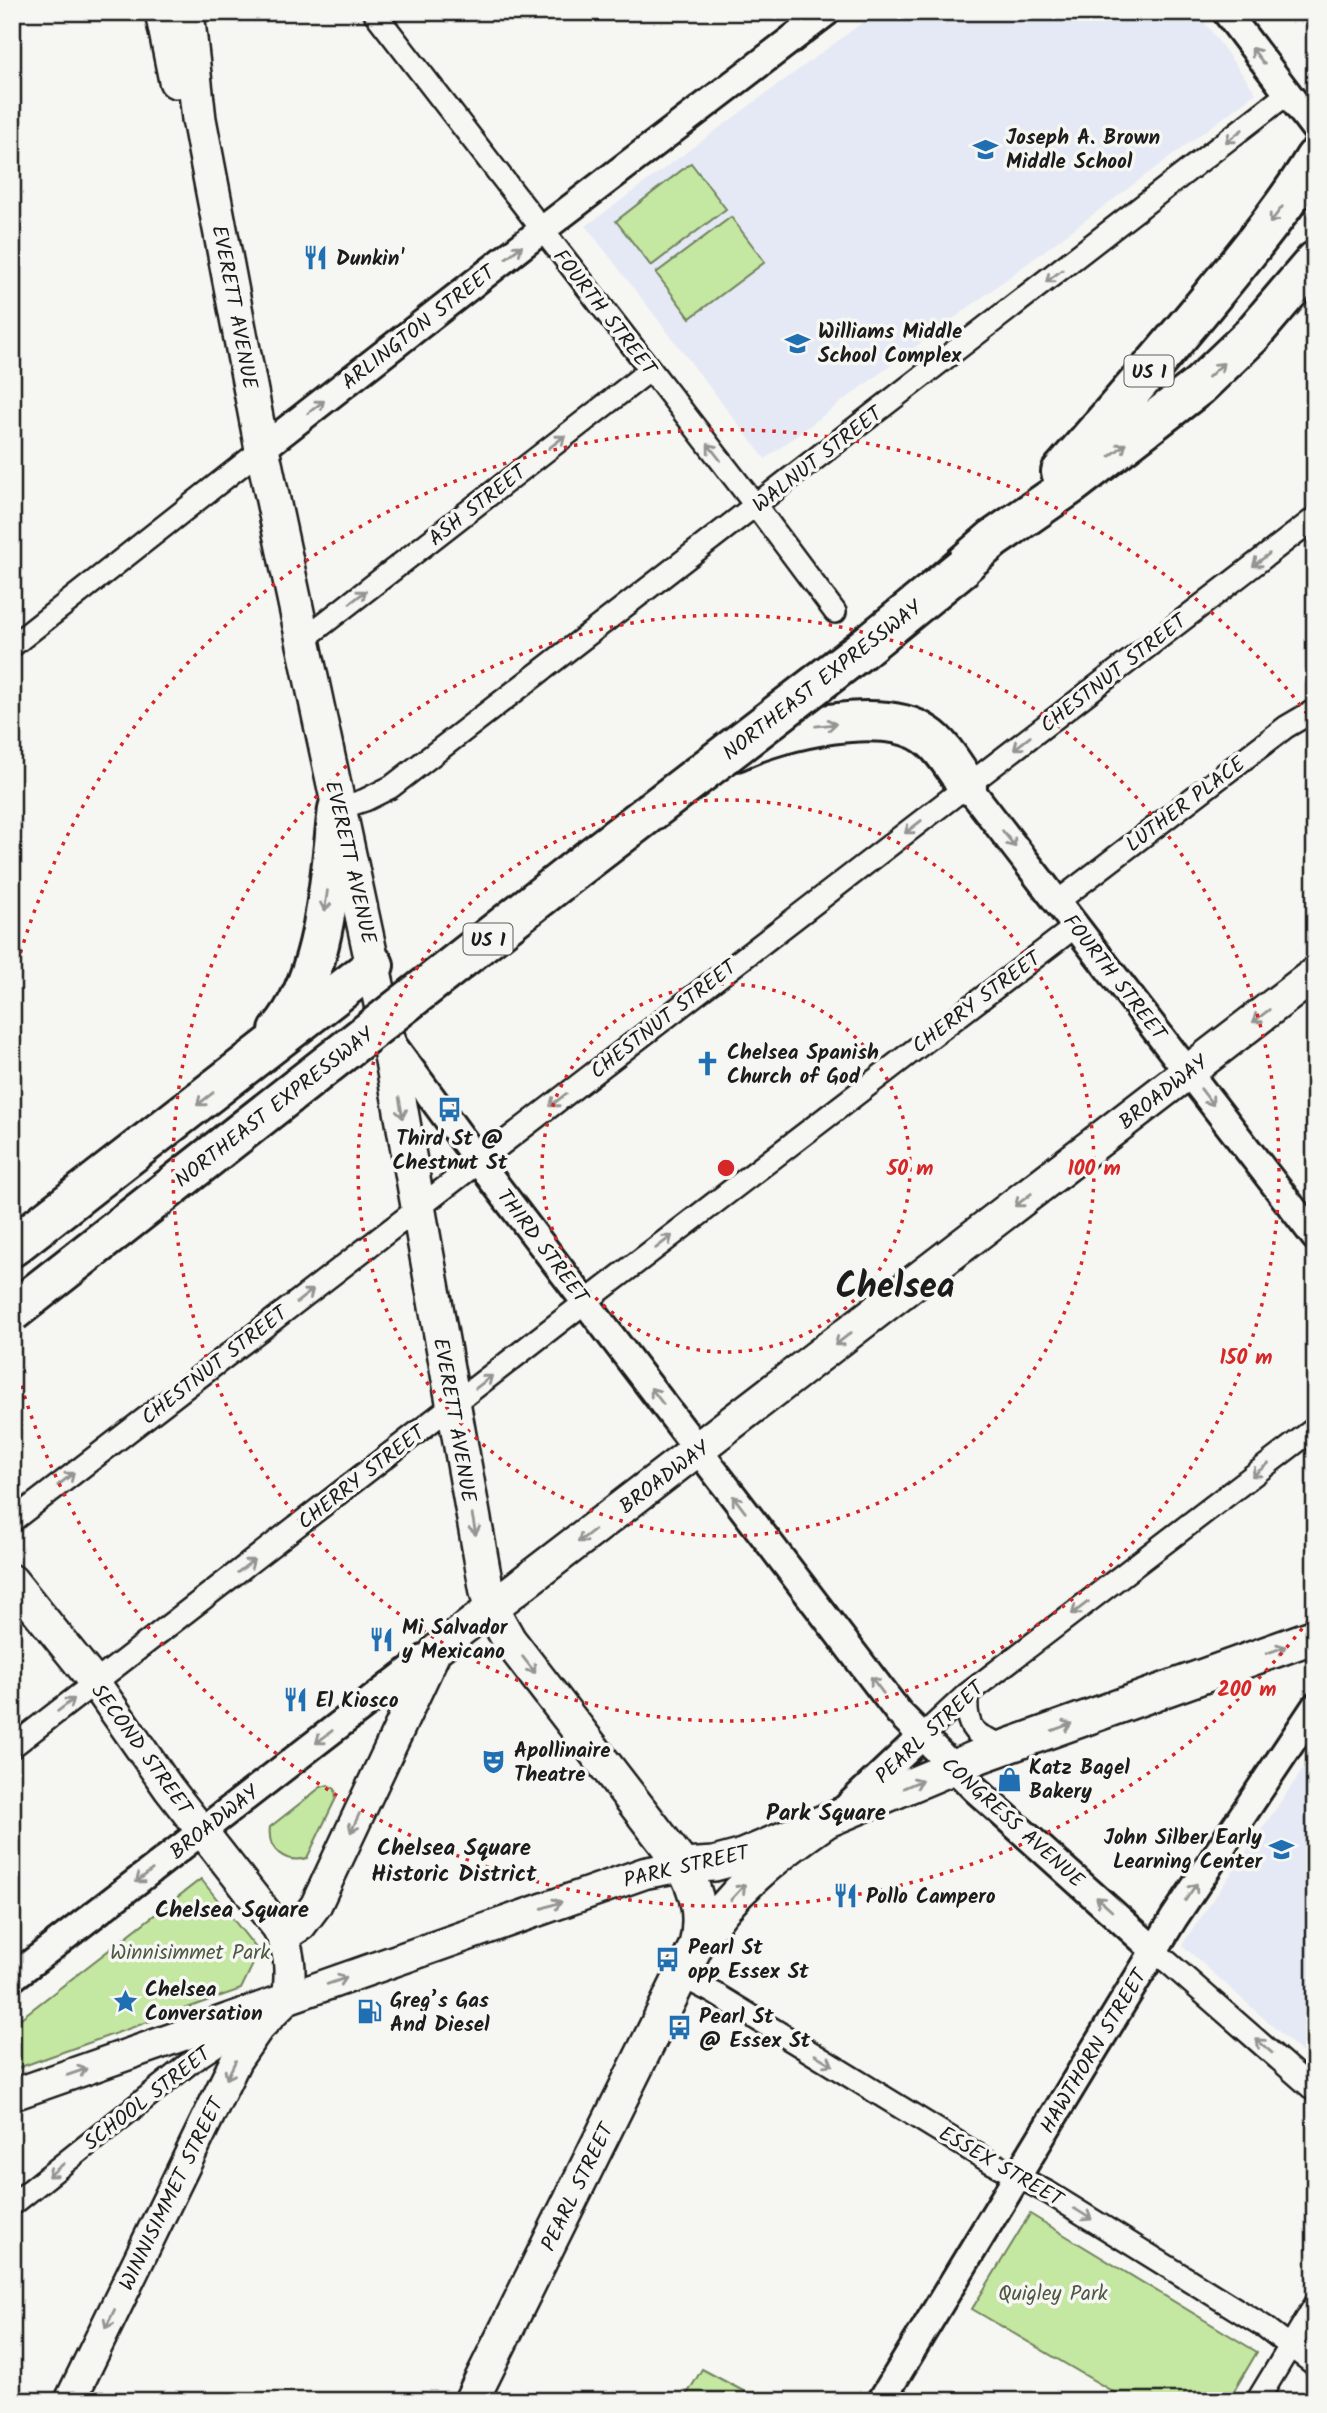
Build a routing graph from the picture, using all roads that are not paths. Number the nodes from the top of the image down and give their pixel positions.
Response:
1 (162, 12) edge
2 (187, 12) edge
3 (374, 12) edge
4 (827, 12) edge
5 (1226, 12) edge
6 (1287, 94) junction
7 (199, 119) junction
8 (1315, 129) edge
9 (1315, 158) edge
10 (542, 230) junction
11 (1315, 261) edge
12 (650, 370) junction
13 (262, 449) junction
14 (756, 506) junction
15 (1315, 518) edge
16 (835, 612) dead end
17 (304, 639) junction
18 (12, 646) edge
19 (1315, 710) edge
20 (696, 777) junction
21 (967, 785) junction
22 (338, 810) junction
23 (1057, 902) junction
24 (1076, 926) junction
25 (374, 965) junction
26 (1315, 974) edge
27 (389, 1040) junction
28 (241, 1071) junction
29 (1188, 1072) junction
30 (478, 1162) junction
31 (418, 1208) junction
32 (1315, 1237) edge
33 (12, 1247) edge
34 (586, 1302) junction
35 (12, 1311) edge
36 (453, 1406) junction
37 (1315, 1429) edge
38 (699, 1450) junction
39 (12, 1521) edge
40 (12, 1580) edge
41 (491, 1608) junction
42 (1315, 1636) edge
43 (436, 1650) junction
44 (95, 1683) junction
45 (967, 1694) junction
46 (1315, 1707) edge
47 (921, 1737) junction
48 (1009, 1746) junction
49 (12, 1747) edge
50 (951, 1767) junction
51 (829, 1819) junction
52 (202, 1831) junction
53 (682, 1866) junction
54 (283, 1937) junction
55 (696, 1946) junction
56 (1154, 1950) junction
57 (681, 1976) junction
58 (12, 1978) edge
59 (288, 1998) junction
60 (1315, 2091) edge
61 (12, 2095) edge
62 (1018, 2176) junction
63 (12, 2205) edge
64 (1315, 2305) edge
65 (1289, 2347) junction
66 (1315, 2365) edge
67 (70, 2401) edge
68 (471, 2401) edge
69 (881, 2401) edge
70 (1257, 2401) edge

1 - 7 main road, EVERETT AVENUE
2 - 7 main road, EVERETT AVENUE
3 - 10 street, FOURTH STREET
4 - 10 street, ARLINGTON STREET
6 -> 5 street
6 - 8 street
6 -> 14 street, WALNUT STREET
7 - 13 main road, EVERETT AVENUE
9 -> 35 highway, NORTHEAST EXPRESSWAY / US 1, bridge
10 - 12 street, FOURTH STREET
13 -> 10 street, ARLINGTON STREET
20 -> 11 highway, NORTHEAST EXPRESSWAY / US 1, bridge
14 -> 12 street, FOURTH STREET
17 -> 12 street, ASH STREET
13 - 17 main road, EVERETT AVENUE
13 - 18 street, ARLINGTON STREET
14 - 16 street, FOURTH STREET
14 - 22 street, WALNUT STREET
15 -> 21 street, CHESTNUT STREET
17 - 22 main road, EVERETT AVENUE
19 - 23 street, LUTHER PLACE
20 -> 21 highway
20 - 35 highway, NORTHEAST EXPRESSWAY / US 1, bridge
21 -> 23 street, FOURTH STREET
21 -> 30 street, CHESTNUT STREET
22 - 25 main road, EVERETT AVENUE
22 -> 28 highway
23 - 24 street, FOURTH STREET
24 - 29 street, FOURTH STREET
34 -> 24 street, CHERRY STREET
25 - 27 main road, EVERETT AVENUE
25 - 28 highway
26 -> 29 main road, BROADWAY
27 - 30 street, THIRD STREET
27 -> 31 main road, EVERETT AVENUE
28 -> 33 highway
29 -> 32 street, FOURTH STREET
29 -> 38 main road, BROADWAY
30 - 31 street, CHESTNUT STREET
30 - 34 street, THIRD STREET
31 - 36 main road, EVERETT AVENUE
39 -> 31 street, CHESTNUT STREET
36 -> 34 street, CHERRY STREET
38 -> 34 street, THIRD STREET
36 -> 41 main road, EVERETT AVENUE
44 -> 36 street, CHERRY STREET
37 -> 45 street, PEARL STREET
38 -> 41 main road, BROADWAY
47 -> 38 street, CONGRESS AVENUE
40 - 44 main road, SECOND STREET
41 - 43 main road, BROADWAY
41 -> 53 main road, EVERETT AVENUE
48 -> 42 main road, PARK STREET
43 -> 52 street, BROADWAY
43 -> 54 main road
49 -> 44 street, CHERRY STREET
44 - 52 main road, SECOND STREET
45 - 47 street, PEARL STREET
45 - 48 street
56 -> 46 street, HAWTHORN STREET
47 - 50 street, CONGRESS AVENUE
47 - 51 street, PEARL STREET
48 - 50 main road, PARK STREET
51 -> 50 main road, PARK STREET
56 -> 50 street, CONGRESS AVENUE
51 - 53 main road, PARK STREET
55 -> 51 main road, PEARL STREET
52 - 54 main road, SECOND STREET
52 -> 58 street, BROADWAY
53 - 55 main road, EVERETT AVENUE
59 -> 53 main road, PARK STREET
54 - 59 main road, SECOND STREET
55 - 57 main road, PEARL STREET
60 -> 56 street, CONGRESS AVENUE
56 - 62 street, HAWTHORN STREET
57 -> 62 street, ESSEX STREET
57 - 68 main road, PEARL STREET
61 -> 59 main road, PARK STREET
59 -> 63 street, SCHOOL STREET
59 -> 67 main road, WINNISIMMET STREET
62 -> 65 street, ESSEX STREET
62 - 69 street, HAWTHORN STREET
64 - 65 street
65 - 66 street, ESSEX STREET
65 - 70 street

